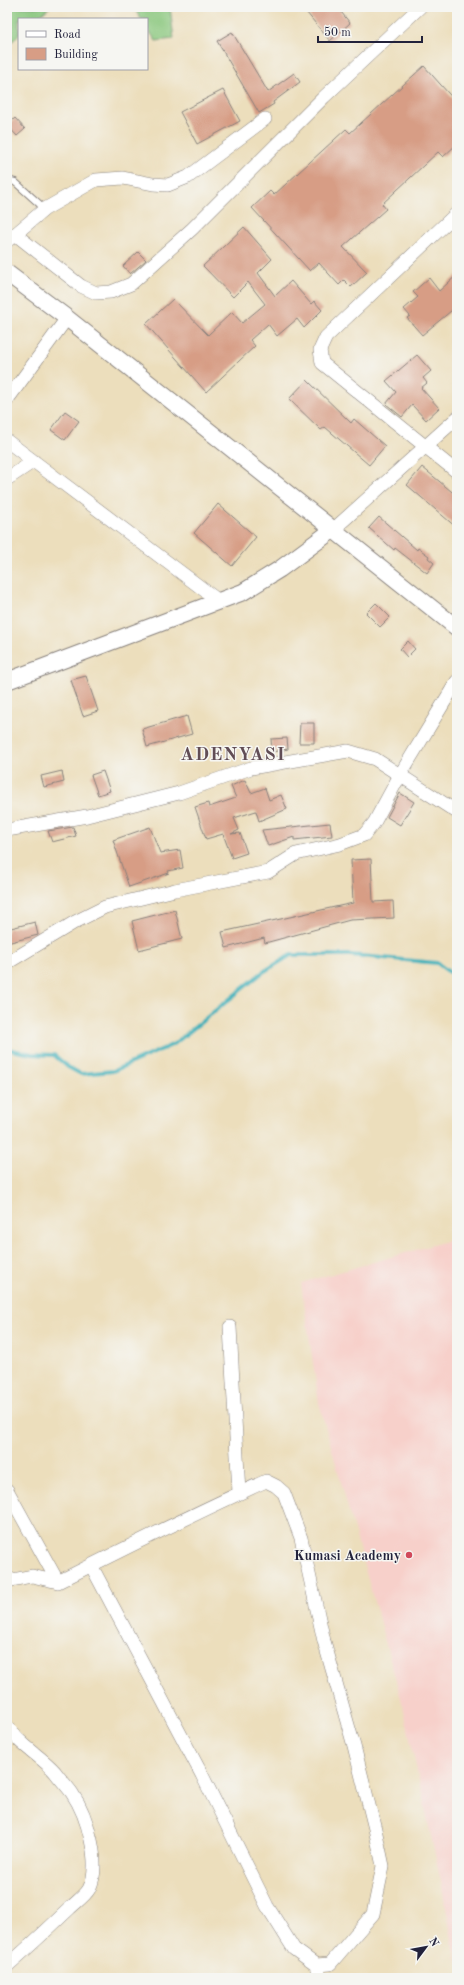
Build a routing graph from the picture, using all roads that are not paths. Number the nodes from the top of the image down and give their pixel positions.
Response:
1 (420, 7) edge
2 (265, 119) dead end
3 (7, 180) edge
4 (45, 209) junction
5 (457, 213) edge
6 (11, 237) edge
7 (7, 273) edge
8 (67, 318) junction
9 (7, 400) edge
10 (457, 418) edge
11 (7, 441) edge
12 (425, 447) junction
13 (34, 462) junction
14 (457, 472) edge
15 (7, 479) edge
16 (334, 529) junction
17 (220, 602) junction
18 (457, 628) edge
19 (7, 680) edge
20 (457, 681) edge
21 (400, 775) junction
22 (457, 812) edge
23 (7, 830) edge
24 (7, 963) edge
25 (230, 1327) dead end
26 (7, 1490) edge
27 (239, 1493) junction
28 (91, 1565) junction
29 (7, 1581) edge
30 (58, 1582) junction
31 (7, 1726) edge
32 (7, 1966) edge
33 (317, 1972) edge

1 - 6 street
2 - 4 street
3 - 4 lane
4 - 6 street
5 - 12 street
7 - 8 street
8 - 9 street
8 - 16 street
10 - 12 street
11 - 13 street
12 - 14 street
12 - 16 street
13 - 15 street
13 - 17 street
16 - 17 street
16 - 18 street
17 - 19 street
20 - 21 street
21 - 22 street
21 - 23 street
21 - 24 street
25 - 27 street
26 - 30 street
27 - 28 street
27 - 33 street
28 - 30 street
28 - 33 street
29 - 30 street
31 - 32 street

